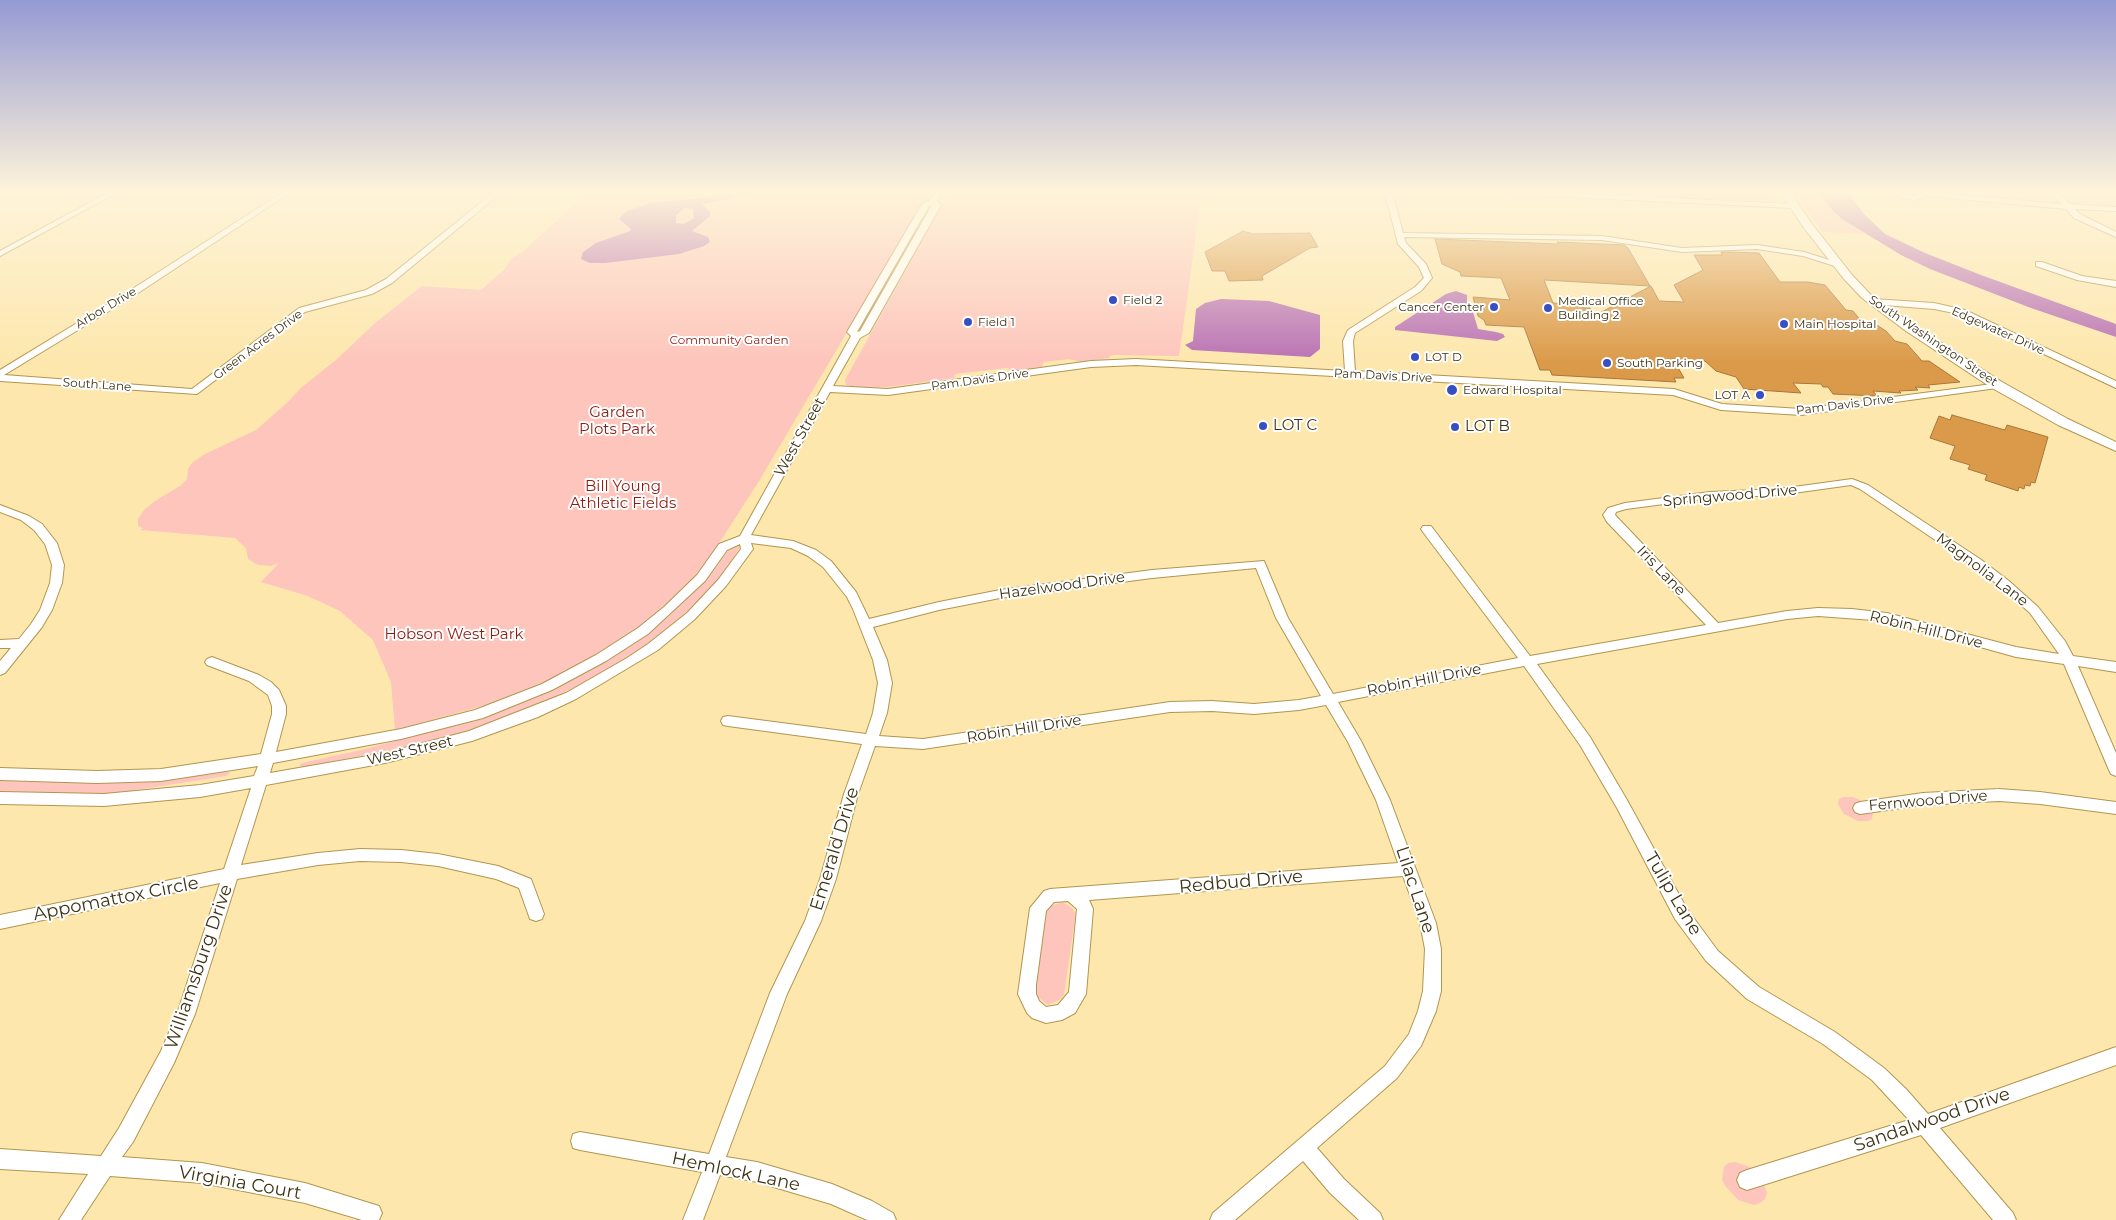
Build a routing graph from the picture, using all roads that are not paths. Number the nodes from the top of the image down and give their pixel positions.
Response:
1 (200, 249) edge
2 (429, 249) edge
3 (912, 249) edge
4 (1405, 249) edge
5 (1667, 249) edge
6 (1712, 249) edge
7 (1772, 249) edge
8 (1811, 249) edge
9 (1826, 249) edge
10 (1786, 250) junction
11 (1838, 264) junction
12 (2038, 264) dead end
13 (2116, 284) edge
14 (1874, 302) junction
15 (0, 374) edge
16 (1350, 374) junction
17 (0, 378) edge
18 (1997, 385) junction
19 (2116, 385) edge
20 (827, 389) junction
21 (194, 392) joint
22 (2116, 448) edge
23 (1852, 482) joint
24 (0, 508) edge
25 (1610, 512) joint
26 (1428, 528) dead end
27 (744, 538) junction
28 (1260, 564) joint
29 (866, 624) junction
30 (1716, 628) junction
31 (23, 643) junction
32 (0, 644) edge
33 (1527, 661) junction
34 (2068, 661) junction
35 (212, 662) dead end
36 (2116, 667) edge
37 (0, 670) edge
38 (1330, 699) junction
39 (728, 721) dead end
40 (870, 740) junction
41 (267, 760) junction
42 (2116, 770) edge
43 (0, 774) edge
44 (261, 781) junction
45 (0, 798) edge
46 (1860, 808) dead end
47 (2116, 808) edge
48 (1410, 869) junction
49 (231, 874) junction
50 (1073, 896) junction
51 (536, 914) dead end
52 (0, 922) edge
53 (2116, 1056) edge
54 (1925, 1124) junction
55 (580, 1141) dead end
56 (1303, 1147) junction
57 (0, 1159) edge
58 (107, 1165) junction
59 (713, 1165) junction
60 (1747, 1180) dead end
61 (372, 1213) dead end
62 (69, 1220) edge
63 (693, 1220) edge
64 (886, 1220) edge
65 (1220, 1220) edge
66 (1373, 1220) edge
67 (2006, 1220) edge

1 - 15 street, Arbor Drive
2 - 21 street, Green Acres Drive
3 - 20 street, West Street
4 - 16 street
5 - 6 street
7 - 10 street
8 - 10 street
9 - 11 main road, South Washington Street
10 - 11 street
11 - 14 main road, South Washington Street
12 - 13 street
14 - 18 main road, South Washington Street
14 - 19 street, Edgewater Drive
16 - 18 street, Pam Davis Drive
16 - 20 street, Pam Davis Drive
17 - 21 street, South Lane
18 - 22 main road, South Washington Street
20 - 27 street, West Street
23 - 25 street, Springwood Drive
23 - 34 street, Magnolia Lane
24 - 31 street
25 - 30 street, Iris Lane
26 - 33 street, Tulip Lane
27 - 29 street, Emerald Drive
27 - 41 street, West Street
27 - 44 street, West Street
28 - 29 street, Hazelwood Drive
28 - 38 street, Lilac Lane
29 - 40 street, Emerald Drive
30 - 33 street, Robin Hill Drive
30 - 34 street, Robin Hill Drive
31 - 32 street
31 - 37 street
33 - 38 street, Robin Hill Drive
33 - 54 street, Tulip Lane
34 - 36 street, Robin Hill Drive
34 - 42 street, Magnolia Lane
35 - 41 street, Williamsburg Drive
38 - 40 street, Robin Hill Drive
38 - 48 street, Lilac Lane
39 - 40 street, Robin Hill Drive
40 - 59 street, Emerald Drive
41 - 43 street, West Street
41 - 44 street, Williamsburg Drive
44 - 45 street, West Street
44 - 49 street, Williamsburg Drive
46 - 47 street, Fernwood Drive
48 - 50 street, Redbud Drive
48 - 56 street, Lilac Lane
49 - 51 street, Appomattox Circle
49 - 52 street, Appomattox Circle
49 - 58 street, Williamsburg Drive
50 - 50 street, Redbud Drive
53 - 54 street, Sandalwood Drive
54 - 60 street, Sandalwood Drive
54 - 67 street, Tulip Lane
55 - 59 street, Hemlock Lane
56 - 65 street, Lilac Lane
56 - 66 street
57 - 58 street, Virginia Court
58 - 61 street, Virginia Court
58 - 62 street, Williamsburg Drive
59 - 63 street, Emerald Drive
59 - 64 street, Hemlock Lane

